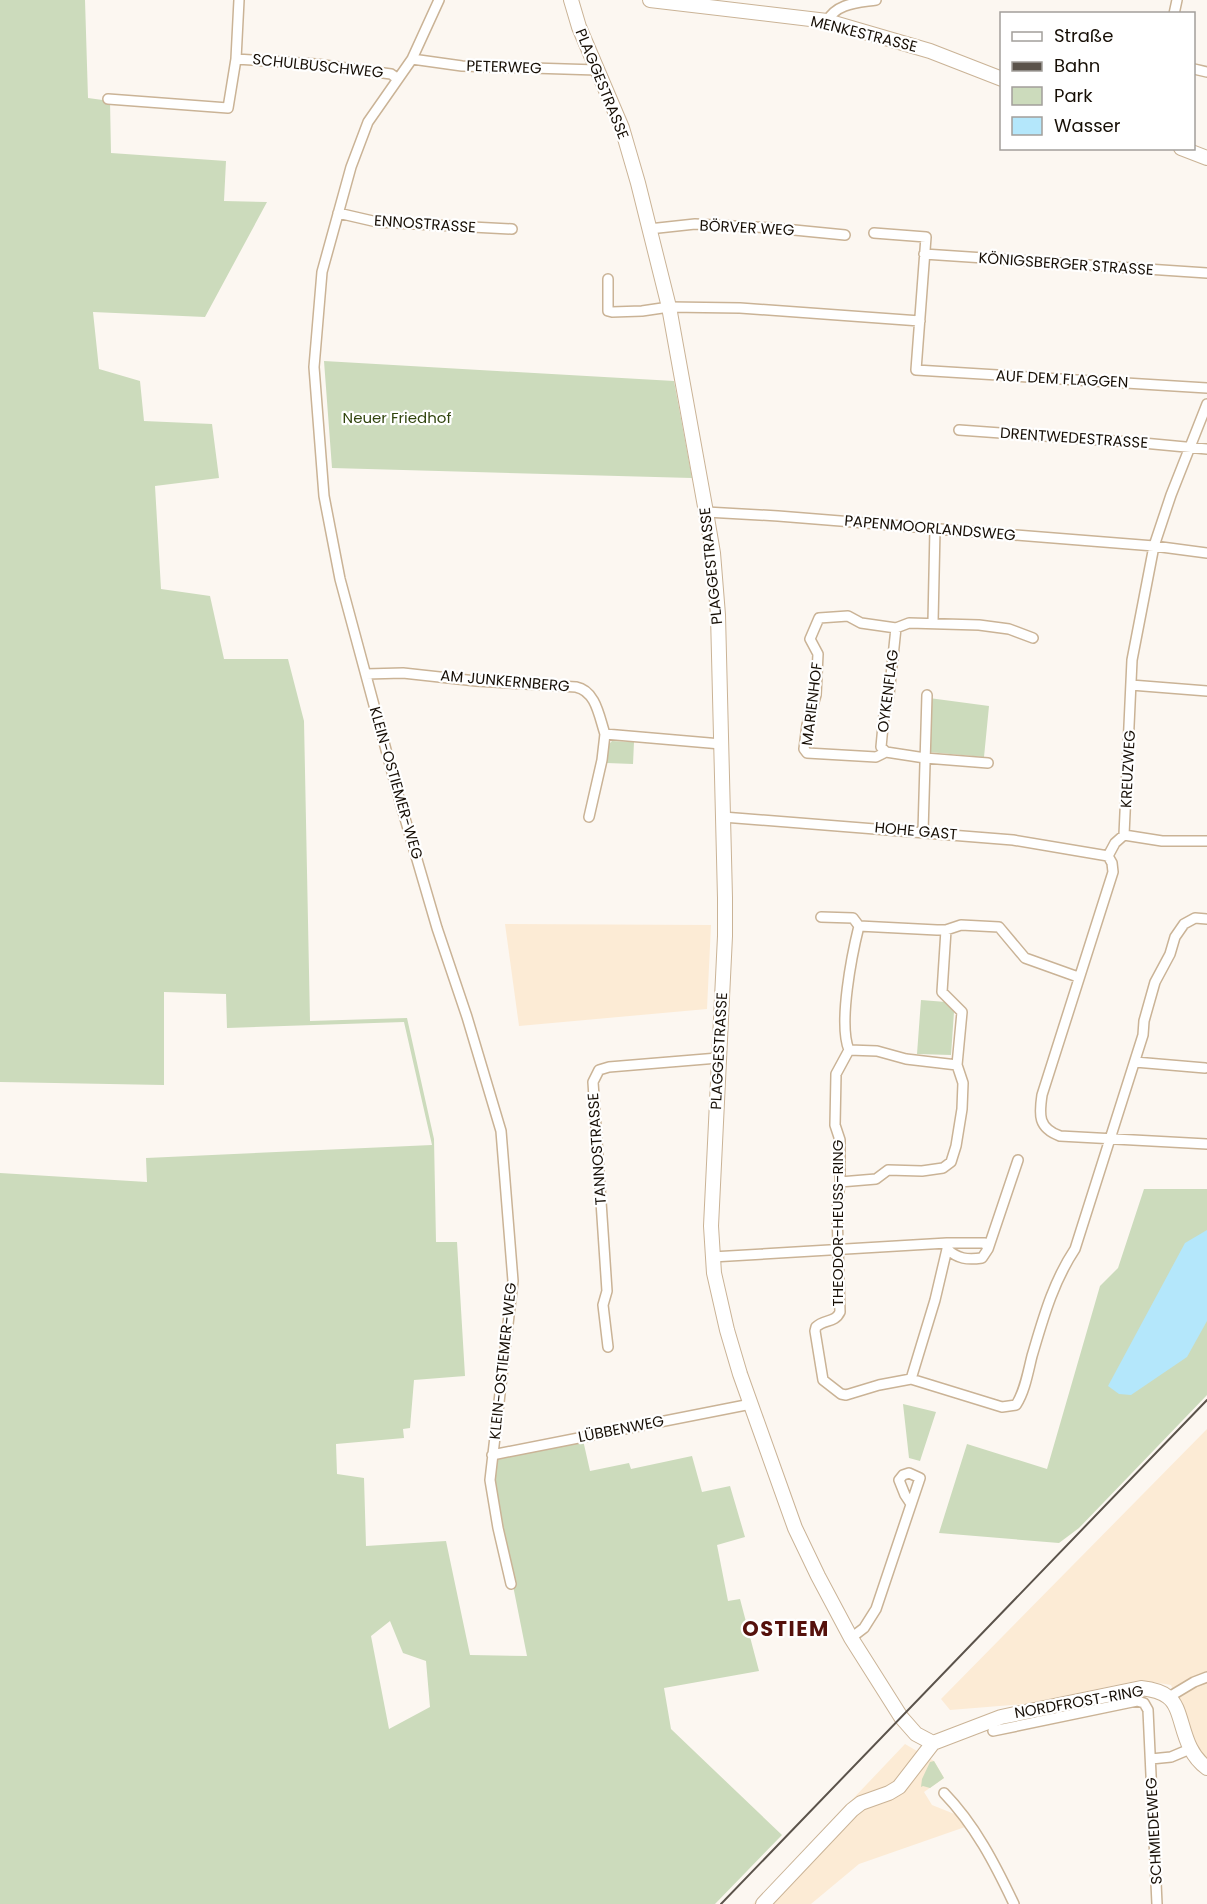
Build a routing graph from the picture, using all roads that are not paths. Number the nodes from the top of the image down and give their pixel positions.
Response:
1 (239, 0) edge
2 (439, 0) edge
3 (571, 0) edge
4 (650, 0) edge
5 (876, 0) edge
6 (720, 5) edge
7 (827, 21) junction
8 (236, 58) junction
9 (412, 60) junction
10 (597, 70) junction
11 (1000, 78) edge
12 (398, 79) junction
13 (108, 99) dead end
14 (1186, 150) edge
15 (1207, 158) edge
16 (338, 213) junction
17 (649, 229) junction
18 (513, 230) dead end
19 (874, 233) dead end
20 (845, 235) dead end
21 (924, 254) junction
22 (1207, 273) edge
23 (608, 279) dead end
24 (669, 307) junction
25 (920, 321) junction
26 (1207, 388) edge
27 (1207, 404) edge
28 (959, 430) dead end
29 (1189, 447) junction
30 (1207, 449) edge
31 (706, 512) junction
32 (935, 529) junction
33 (1154, 546) junction
34 (1207, 553) edge
35 (933, 622) junction
36 (896, 628) junction
37 (1033, 638) dead end
38 (366, 674) junction
39 (1131, 685) junction
40 (1207, 691) edge
41 (927, 695) dead end
42 (605, 734) junction
43 (721, 744) junction
44 (886, 752) junction
45 (925, 758) junction
46 (988, 763) dead end
47 (589, 817) dead end
48 (723, 817) junction
49 (923, 832) junction
50 (1124, 835) junction
51 (1207, 842) edge
52 (1108, 856) junction
53 (821, 917) dead end
54 (1207, 919) edge
55 (859, 926) junction
56 (946, 930) junction
57 (1078, 977) junction
58 (849, 1050) junction
59 (718, 1058) junction
60 (1135, 1062) junction
61 (957, 1065) junction
62 (1205, 1068) dead end
63 (1110, 1139) junction
64 (1207, 1144) edge
65 (1018, 1160) dead end
66 (840, 1182) junction
67 (947, 1246) junction
68 (838, 1249) junction
69 (988, 1249) junction
70 (712, 1257) junction
71 (608, 1347) dead end
72 (911, 1379) junction
73 (751, 1404) junction
74 (492, 1455) junction
75 (911, 1504) dead end
76 (512, 1584) dead end
77 (851, 1638) junction
78 (1207, 1677) edge
79 (1169, 1697) junction
80 (993, 1731) dead end
81 (939, 1741) junction
82 (1190, 1749) junction
83 (1151, 1759) junction
84 (1207, 1768) edge
85 (944, 1793) dead end
86 (763, 1904) edge
87 (1014, 1904) edge
88 (1158, 1904) edge

1 - 8 street, SCHULBUSCHWEG
2 - 9 street, KLEIN-OSTIEMER-WEG
3 - 10 street, PLAGGESTRASSE
4 - 6 street, MENKESTRASSE
5 - 7 street
6 - 7 street, MENKESTRASSE
7 - 11 street, MENKESTRASSE
8 - 12 street, SCHULBUSCHWEG
8 - 13 street, SCHULBUSCHWEG
9 - 10 street, PETERWEG
9 - 12 street, KLEIN-OSTIEMER-WEG
10 - 17 street, PLAGGESTRASSE
12 - 16 street, KLEIN-OSTIEMER-WEG
14 - 15 street
16 - 18 street, ENNOSTRASSE
16 - 38 street, KLEIN-OSTIEMER-WEG
17 - 20 street, BÖRVER WEG
17 - 24 street, PLAGGESTRASSE
19 - 21 street
21 - 22 street, KÖNIGSBERGER STRASSE
21 - 25 street
23 - 24 street
24 - 25 street
24 - 31 street, PLAGGESTRASSE
25 - 26 street, AUF DEM FLAGGEN
27 - 29 street, KREUZWEG
28 - 29 street, DRENTWEDESTRASSE
29 - 30 street, DRENTWEDESTRASSE
29 - 33 street, KREUZWEG
31 - 32 street, PAPENMOORLANDSWEG
31 - 43 street, PLAGGESTRASSE
32 - 33 street, PAPENMOORLANDSWEG
32 - 35 street
33 - 34 street, PAPENMOORLANDSWEG
33 - 39 street, KREUZWEG
35 - 36 street, MARIENHOF
35 - 37 street, MARIENHOF
36 - 44 street, OYKENFLAG
36 - 44 street, MARIENHOF
38 - 42 street, AM JUNKERNBERG
38 - 74 street, KLEIN-OSTIEMER-WEG
39 - 40 street
39 - 50 street, KREUZWEG
41 - 45 street
42 - 43 street
42 - 47 street
43 - 48 street, PLAGGESTRASSE
44 - 45 street, MARIENHOF
45 - 46 street, MARIENHOF
45 - 49 street
48 - 49 street, HOHE GAST
48 - 59 street, PLAGGESTRASSE
49 - 52 street, HOHE GAST
50 - 51 street
50 - 52 street
52 - 57 street
53 - 55 street
54 - 60 street
55 - 56 street
55 - 58 street
56 - 57 street
56 - 61 street
57 - 63 street
58 - 61 street
58 - 66 street, THEODOR-HEUSS-RING
59 - 70 street, PLAGGESTRASSE
59 - 71 street, TANNOSTRASSE
60 - 62 street
60 - 63 street
61 - 66 street
63 - 64 street
63 - 72 street, THEODOR-HEUSS-RING
65 - 69 street
66 - 68 street, THEODOR-HEUSS-RING
67 - 68 street
67 - 69 street
67 - 69 street
67 - 72 street
68 - 70 street
68 - 72 street, THEODOR-HEUSS-RING
70 - 73 street, PLAGGESTRASSE
73 - 74 street, LÜBBENWEG
73 - 77 street, PLAGGESTRASSE
74 - 76 street, KLEIN-OSTIEMER-WEG
75 - 77 street
77 - 81 street, PLAGGESTRASSE
78 - 79 street
79 - 81 street, NORDFROST-RING
79 - 82 street
80 - 83 street, SCHMIEDEWEG
81 - 86 street, NORDFROST-RING
82 - 83 street, SCHMIEDEWEG
82 - 84 street
83 - 88 street, SCHMIEDEWEG
85 - 87 street

